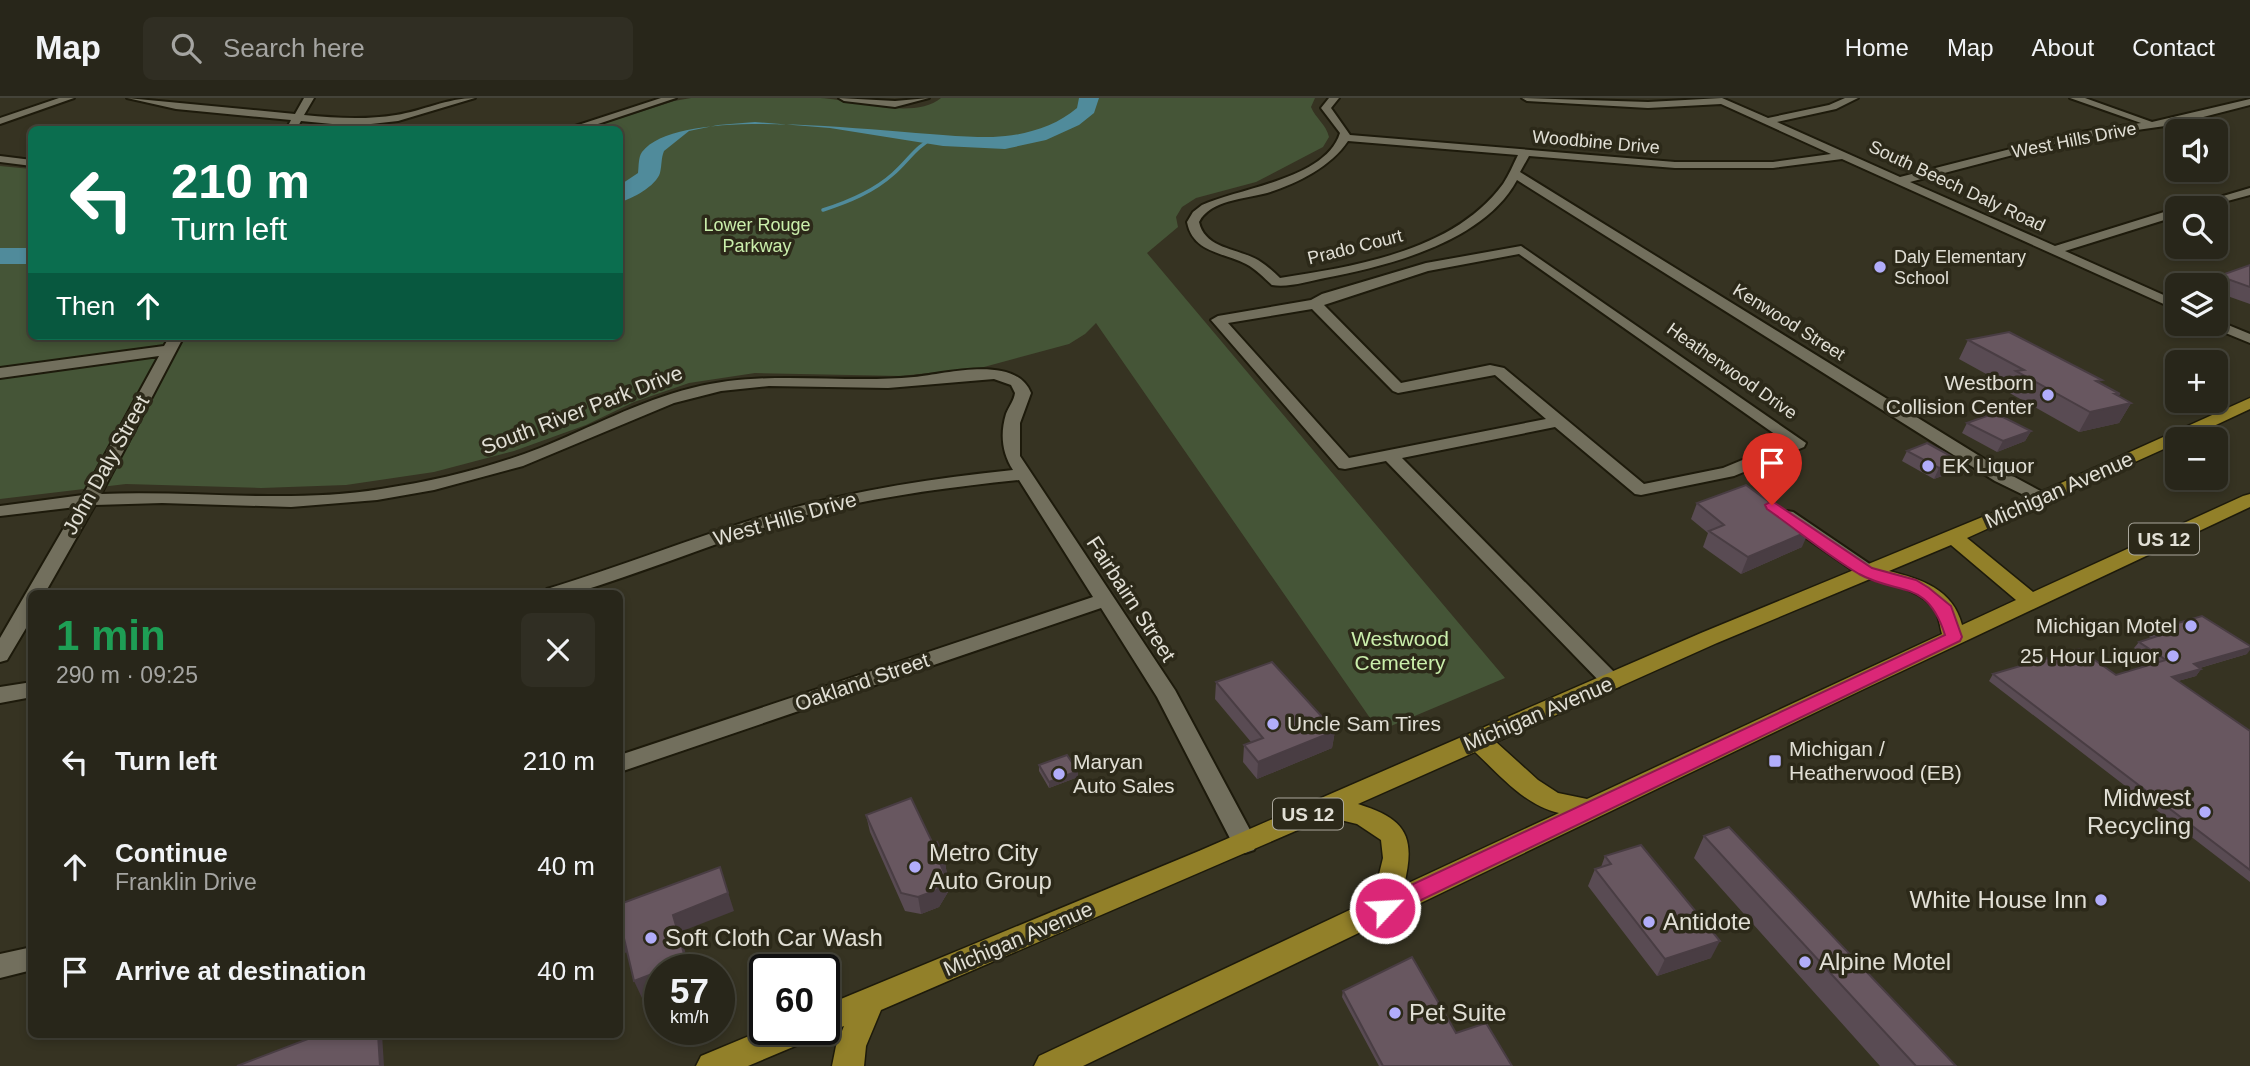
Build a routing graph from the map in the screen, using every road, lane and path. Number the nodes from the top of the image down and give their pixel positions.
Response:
1 (69, 98) edge
2 (132, 98) edge
3 (309, 98) edge
4 (470, 98) edge
5 (671, 98) edge
6 (844, 98) edge
7 (924, 98) edge
8 (1334, 98) edge
9 (1527, 98) edge
10 (1853, 98) edge
11 (2075, 98) edge
12 (2232, 98) edge
13 (617, 100) dead end
14 (2249, 103) edge
15 (638, 107) junction
16 (297, 118) junction
17 (0, 121) edge
18 (1767, 121) junction
19 (2154, 125) junction
20 (294, 126) edge
21 (580, 126) edge
22 (1345, 138) junction
23 (1525, 153) junction
24 (1844, 156) junction
25 (0, 159) edge
26 (28, 162) edge
27 (1517, 175) junction
28 (1899, 181) junction
29 (2250, 191) edge
30 (2228, 197) edge
31 (2165, 216) edge
32 (2052, 251) junction
33 (2165, 301) edge
34 (1315, 304) junction
35 (2228, 329) edge
36 (2250, 339) edge
37 (173, 343) edge
38 (0, 373) edge
39 (1014, 381) joint
40 (2250, 403) edge
41 (1559, 421) junction
42 (1390, 455) junction
43 (1023, 474) junction
44 (2042, 499) junction
45 (88, 500) junction
46 (2250, 500) edge
47 (1775, 507) edge
48 (0, 511) edge
49 (1953, 536) junction
50 (1867, 571) junction
51 (37, 590) edge
52 (563, 590) edge
53 (1104, 600) junction
54 (2031, 601) junction
55 (28, 607) edge
56 (1954, 637) junction
57 (0, 655) edge
58 (1612, 682) junction
59 (28, 690) edge
60 (0, 695) edge
61 (1478, 740) junction
62 (623, 763) edge
63 (1324, 807) junction
64 (1590, 810) junction
65 (1245, 843) junction
66 (1385, 908) junction
67 (28, 959) edge
68 (0, 966) edge
69 (870, 1000) junction
70 (840, 1013) edge
71 (763, 1045) edge
72 (712, 1066) edge
73 (848, 1066) edge
74 (1049, 1066) edge

1 - 17 street
2 - 16 street
3 - 16 street
4 - 16 street
5 - 15 street
6 - 7 street
8 - 22 street
9 - 18 street, South Beech Daly Road
10 - 18 street
11 - 19 street
12 - 14 street
13 - 15 street
14 - 19 street, West Hills Drive
15 - 21 street
16 - 20 street
18 - 24 street, South Beech Daly Road
19 - 28 street, West Hills Drive
22 - 23 street, Woodbine Drive
22 - 27 street, Prado Court
23 - 24 street, Woodbine Drive
23 - 27 street, Prado Court
24 - 28 street, South Beech Daly Road
25 - 26 street
27 - 44 street, Kenwood Street
28 - 32 street, South Beech Daly Road
29 - 30 street
31 - 32 street
32 - 33 street, South Beech Daly Road
34 - 41 street, Heatherwood Drive
34 - 41 street, Heatherwood Drive
34 - 42 street, Heatherwood Drive
35 - 36 street
37 - 38 street
37 - 45 street, John Daly Street
39 - 43 street, Fairbairn Street
39 - 45 street, South River Park Drive
40 - 44 main road, Michigan Avenue / US 12
41 - 42 street
42 - 58 street
43 - 52 street, West Hills Drive
43 - 53 street, Fairbairn Street
44 - 49 main road, Michigan Avenue / US 12
45 - 48 street, South River Park Drive
45 - 51 street, John Daly Street
46 - 54 main road, US 12
47 - 50 street
49 - 50 main road, Michigan Avenue / US 12
49 - 54 main road
50 - 56 main road
50 - 58 main road, Michigan Avenue / US 12
53 - 62 street, Oakland Street
53 - 65 street, Fairbairn Street
54 - 56 main road, US 12
55 - 57 street
56 - 64 main road, US 12
58 - 61 main road, Michigan Avenue / US 12
59 - 60 street
61 - 63 main road, Michigan Avenue / US 12
61 - 64 main road
63 - 65 main road, Michigan Avenue / US 12
63 - 66 main road
64 - 66 main road, US 12
65 - 69 main road, Michigan Avenue / US 12
66 - 74 main road, US 12
67 - 68 street
69 - 70 main road, Michigan Avenue / US 12
69 - 73 main road
71 - 72 main road

